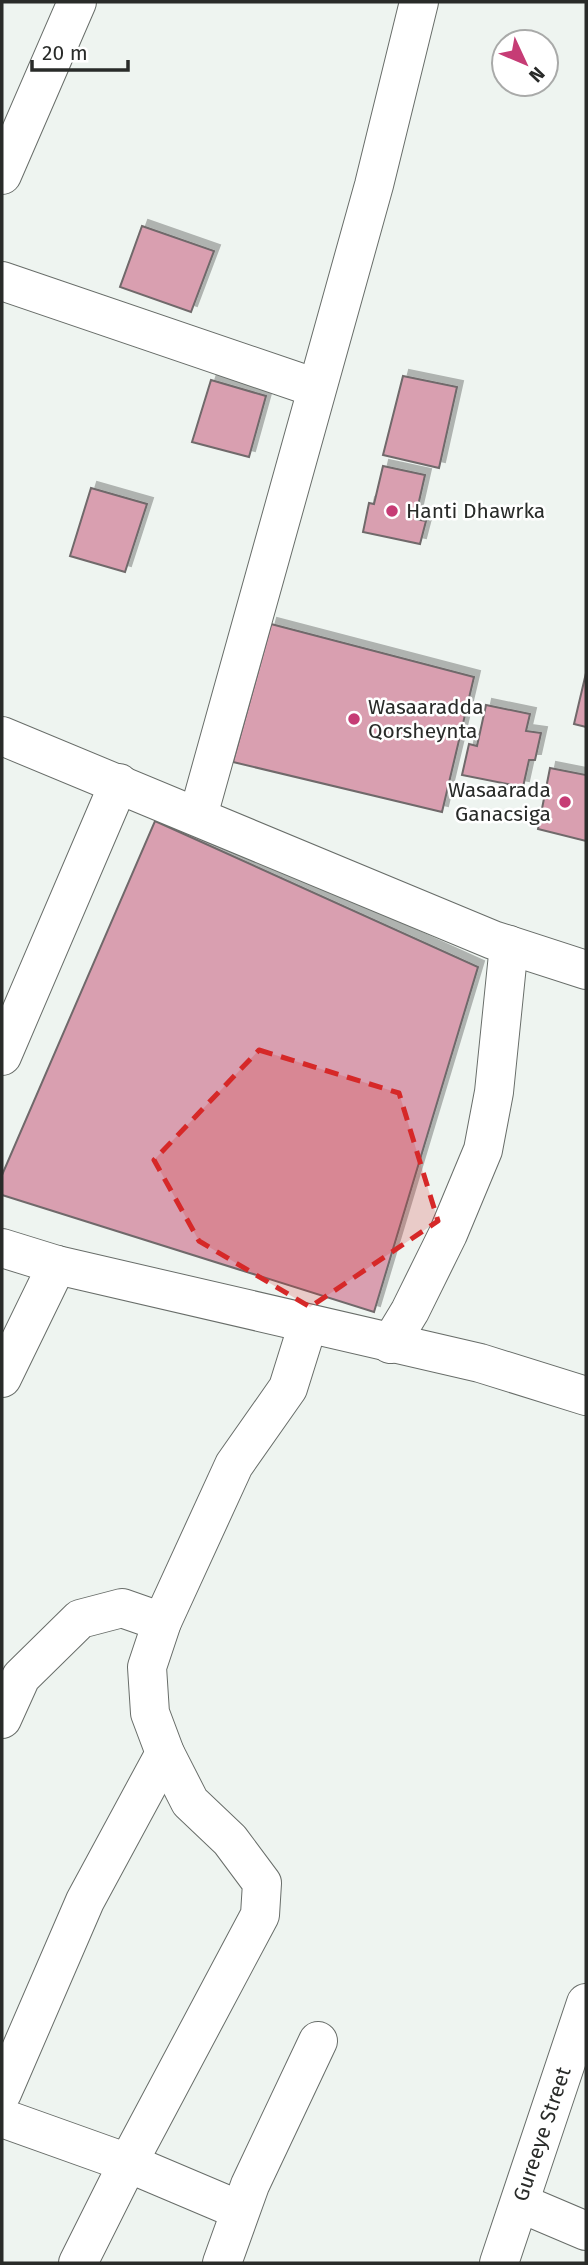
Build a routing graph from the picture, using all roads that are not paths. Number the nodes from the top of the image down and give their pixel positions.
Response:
1 (77, 2) edge
2 (419, 2) edge
3 (2, 176) edge
4 (2, 281) edge
5 (316, 388) junction
6 (2, 736) edge
7 (119, 783) junction
8 (198, 816) junction
9 (509, 945) junction
10 (586, 970) edge
11 (2, 1056) edge
12 (2, 1248) edge
13 (57, 1265) junction
14 (308, 1324) junction
15 (390, 1344) junction
16 (2, 1378) edge
17 (586, 1395) edge
18 (162, 1622) junction
19 (2, 1719) edge
20 (165, 1754) junction
21 (586, 2003) edge
22 (317, 2040) dead end
23 (2, 2093) edge
24 (2, 2118) edge
25 (128, 2163) junction
26 (520, 2203) junction
27 (239, 2210) junction
28 (586, 2231) edge
29 (78, 2263) edge
30 (222, 2263) edge
31 (499, 2263) edge

1 - 3 street
2 - 5 street
4 - 5 street
5 - 8 street
6 - 7 street
7 - 8 street
7 - 11 street
8 - 9 street
9 - 10 street
9 - 15 street
12 - 13 street
13 - 14 street
13 - 16 street
14 - 15 street
14 - 18 street
15 - 17 street
18 - 19 street
18 - 20 street
20 - 23 street
20 - 25 street
21 - 26 street, Gureeye Street
22 - 27 street
24 - 25 street
25 - 27 street
25 - 29 street
26 - 28 street
26 - 31 street, Gureeye Street
27 - 30 street

